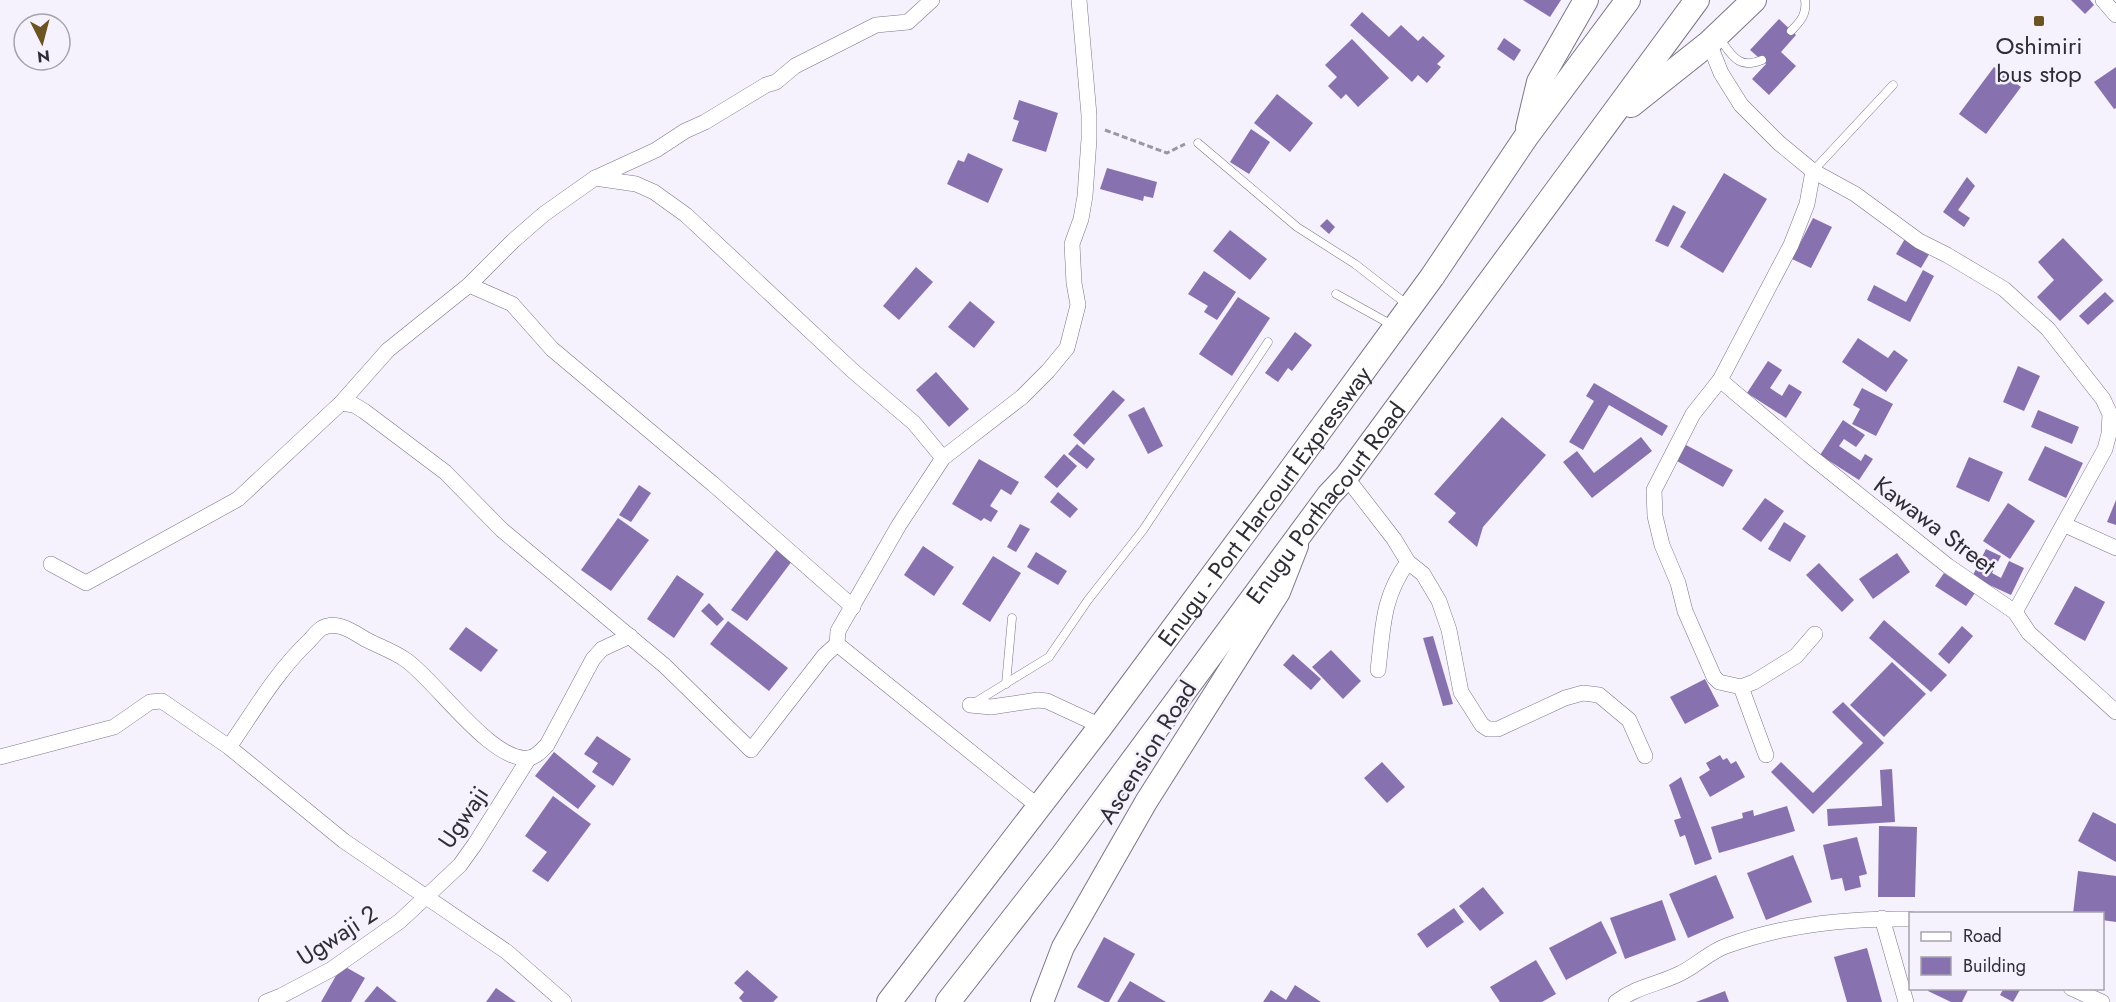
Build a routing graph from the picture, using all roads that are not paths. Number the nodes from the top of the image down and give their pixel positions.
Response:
1 (932, 0) edge
2 (1079, 0) edge
3 (1586, 0) edge
4 (1628, 0) edge
5 (1697, 0) edge
6 (1754, 0) edge
7 (1804, 0) edge
8 (2103, 0) edge
9 (2116, 15) edge
10 (1791, 31) dead end
11 (1713, 39) junction
12 (1762, 60) dead end
13 (1893, 85) dead end
14 (1606, 126) junction
15 (1526, 137) junction
16 (1198, 143) road end
17 (1813, 171) junction
18 (595, 178) junction
19 (469, 285) junction
20 (1336, 294) dead end
21 (1410, 306) junction
22 (1396, 327) junction
23 (1268, 342) dead end
24 (1720, 380) junction
25 (341, 403) junction
26 (943, 458) junction
27 (1346, 477) junction
28 (2065, 525) junction
29 (1302, 533) junction
30 (2116, 548) edge
31 (1408, 562) junction
32 (51, 564) dead end
33 (853, 607) junction
34 (2015, 612) junction
35 (1012, 618) dead end
36 (1815, 634) dead end
37 (630, 636) junction
38 (837, 644) junction
39 (1378, 670) dead end
40 (1006, 684) junction
41 (1741, 687) junction
42 (970, 705) joint
43 (2116, 712) edge
44 (1101, 726) junction
45 (229, 747) junction
46 (1766, 755) dead end
47 (1645, 756) dead end
48 (0, 758) edge
49 (529, 758) junction
50 (1039, 807) junction
51 (427, 896) junction
52 (1882, 918) junction
53 (1909, 919) edge
54 (2075, 990) edge
55 (282, 999) edge
56 (266, 1002) edge
57 (564, 1002) edge
58 (889, 1002) edge
59 (948, 1002) edge
60 (1042, 1002) edge
61 (1616, 1002) edge
62 (1906, 1002) edge
63 (2102, 1002) edge

1 - 18 street
2 - 26 street
3 - 15 highway
4 - 15 highway, Enugu - Port Harcourt Expressway
5 - 14 highway, Enugu Porthacourt Road
6 - 11 highway
7 - 10 lane
8 - 9 street
11 - 12 lane
11 - 14 highway
11 - 17 street
13 - 17 lane
14 - 27 highway, Enugu Porthacourt Road
15 - 21 highway, Enugu - Port Harcourt Expressway
16 - 21 lane
17 - 24 street
17 - 28 street
18 - 19 street
18 - 26 street
19 - 25 street
19 - 33 street
20 - 22 lane
21 - 22 highway, Enugu - Port Harcourt Expressway
22 - 44 highway, Enugu - Port Harcourt Expressway
23 - 40 lane
24 - 34 street, Kawawa Street
24 - 41 street
25 - 32 street
25 - 37 street
26 - 33 street
27 - 29 highway, Enugu Porthacourt Road
27 - 31 street
28 - 30 street
28 - 34 street
29 - 59 highway, Enugu Porthacourt Road
29 - 60 main road, Ascension Road
31 - 39 street
31 - 47 street
33 - 38 street
34 - 43 street, Kawawa Street
35 - 40 lane
36 - 41 street
37 - 38 street
37 - 49 street, Ugwaji
38 - 50 street
40 - 42 lane
41 - 46 street
42 - 44 street
44 - 50 highway, Enugu - Port Harcourt Expressway
45 - 48 street
45 - 49 street
45 - 51 street
49 - 51 street, Ugwaji
50 - 58 highway, Enugu - Port Harcourt Expressway
51 - 55 street, Ugwaji 2
51 - 57 street
52 - 53 street
52 - 61 street
52 - 62 street
54 - 63 street
55 - 56 street, Ugwaji 2

